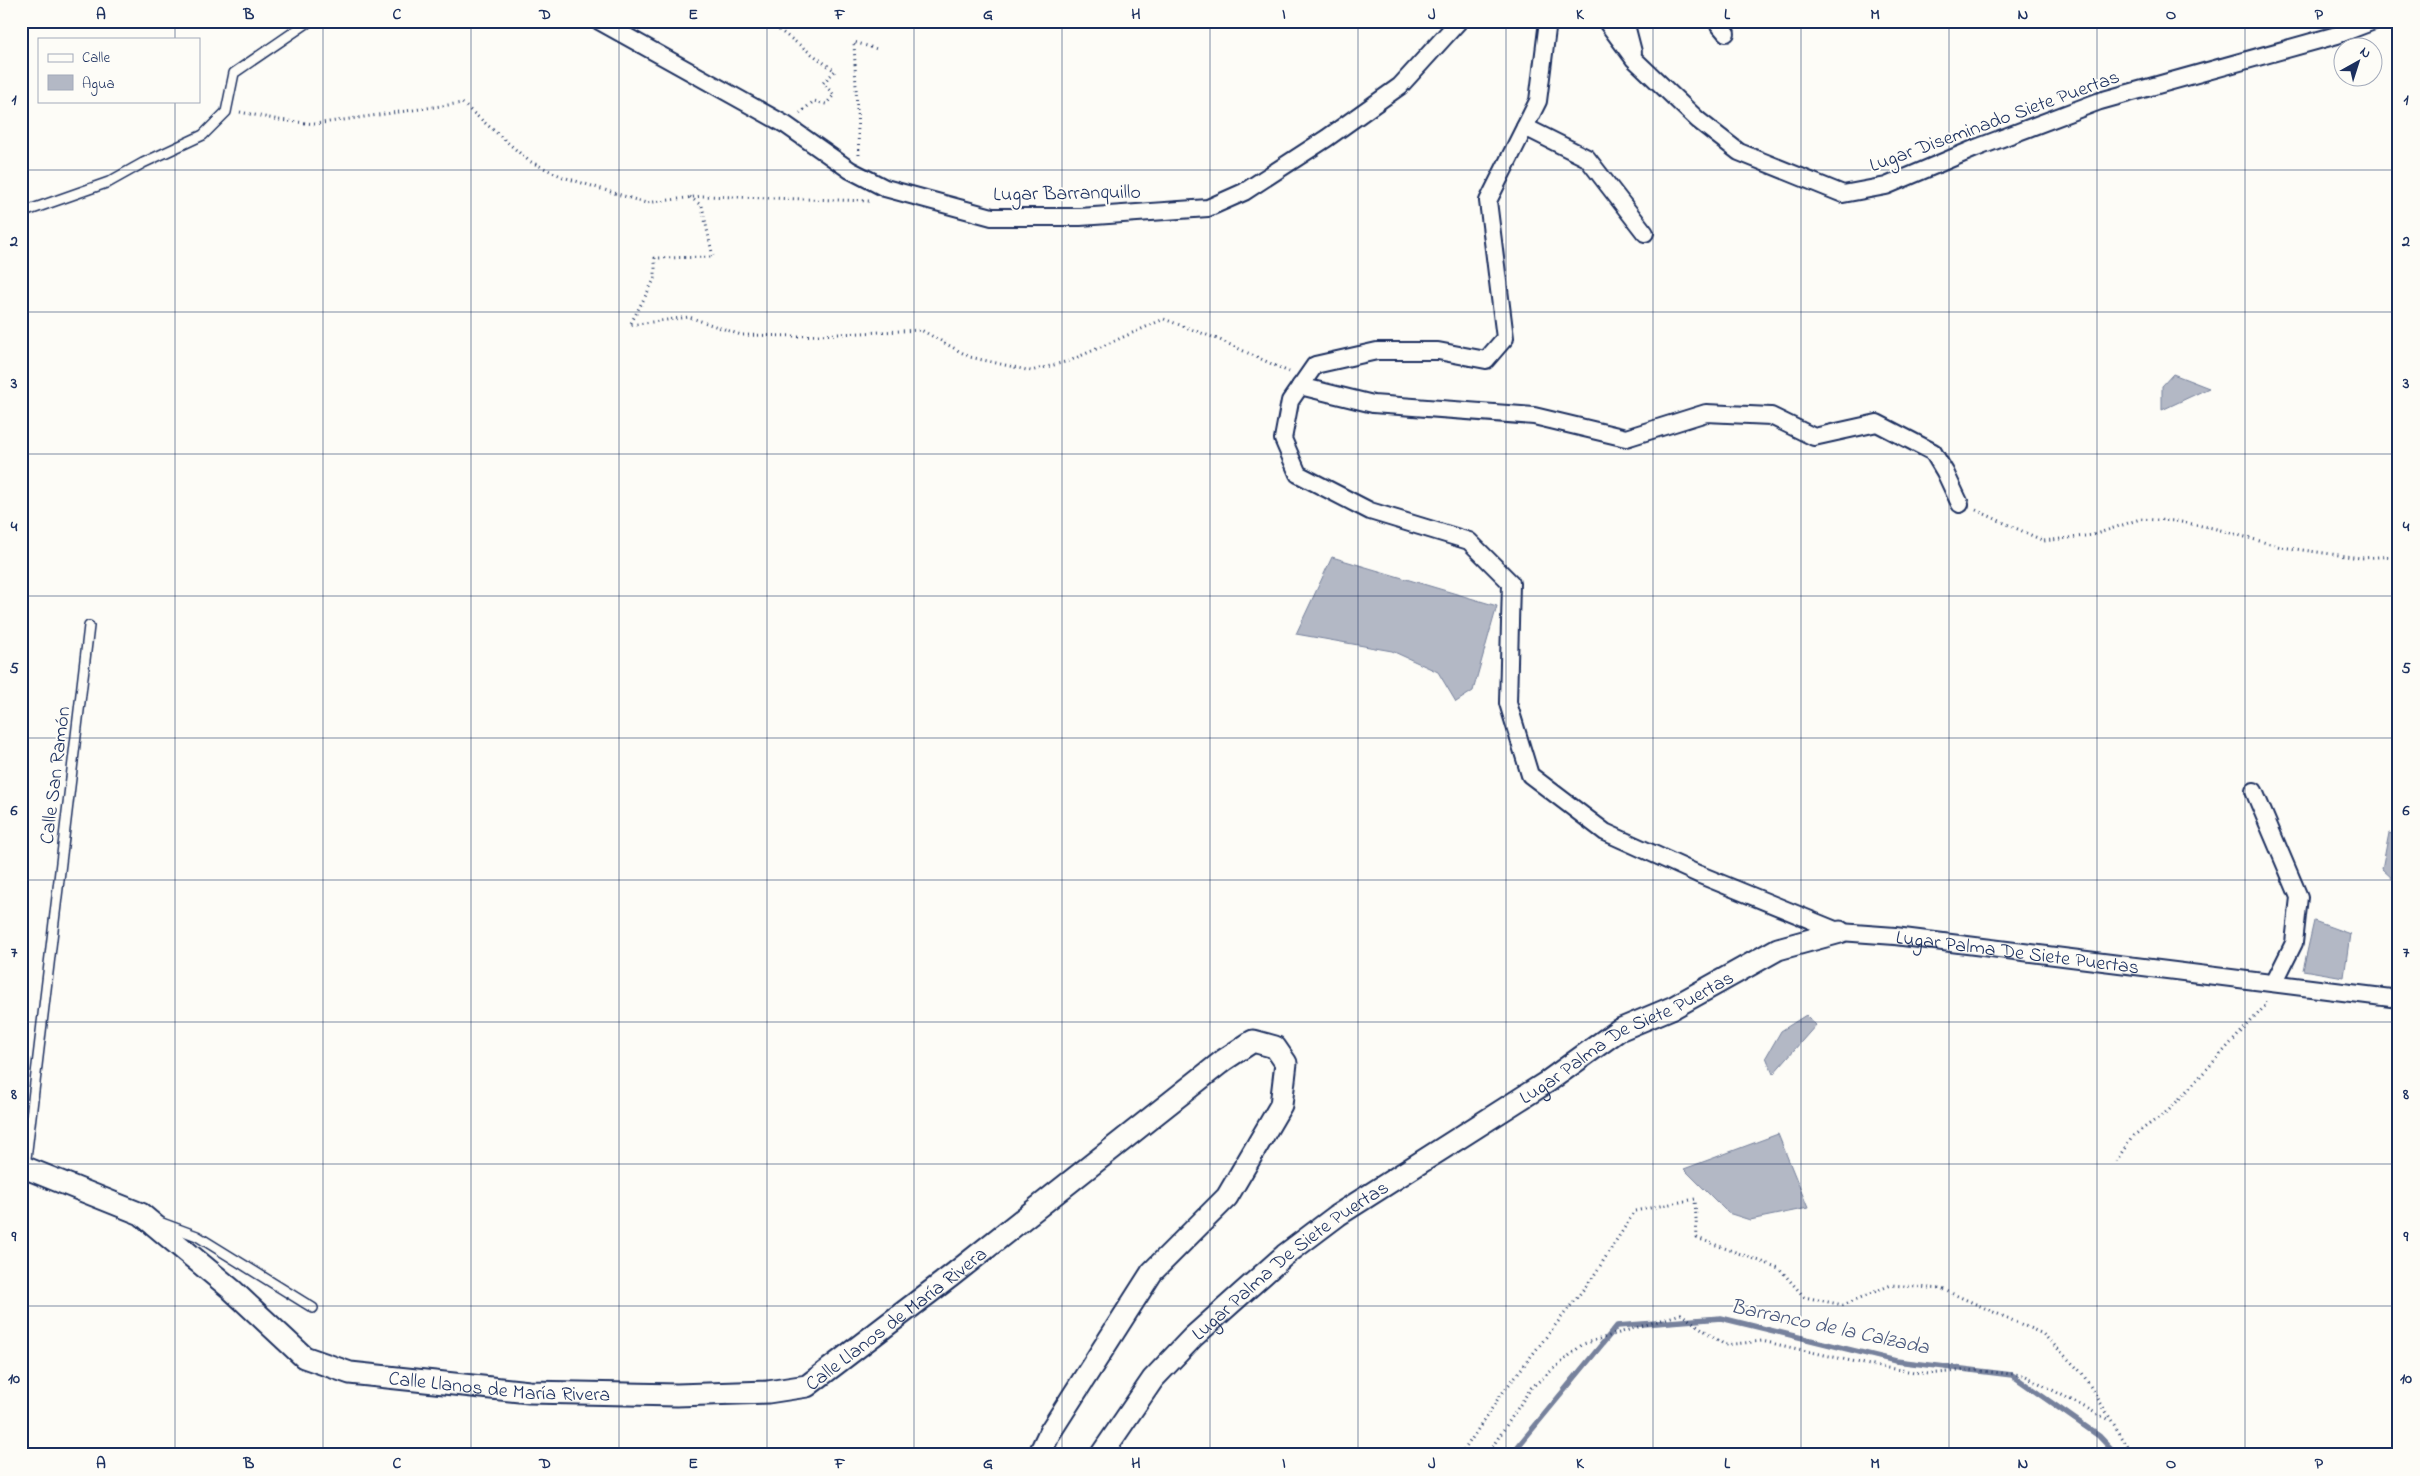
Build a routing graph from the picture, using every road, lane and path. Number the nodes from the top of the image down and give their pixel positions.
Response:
1 (310, 21) edge
2 (599, 21) edge
3 (775, 21) edge
4 (1459, 21) edge
5 (1548, 21) edge
6 (1606, 21) edge
7 (1625, 21) edge
8 (2374, 21) edge
9 (877, 49) dead end
10 (1634, 59) junction
11 (226, 112) junction
12 (786, 125) junction
13 (1525, 127) junction
14 (850, 170) junction
15 (885, 188) junction
16 (690, 197) junction
17 (21, 213) edge
18 (1645, 233) dead end
19 (1303, 382) junction
20 (1960, 504) joint
21 (2399, 556) edge
22 (89, 626) dead end
23 (2254, 791) dead end
24 (1840, 932) junction
25 (2274, 982) junction
26 (2399, 999) edge
27 (2116, 1161) dead end
28 (23, 1166) edge
29 (141, 1214) junction
30 (313, 1308) dead end
31 (2110, 1421) junction
32 (1040, 1455) edge
33 (1101, 1455) edge
34 (1461, 1455) edge
35 (1487, 1455) edge
36 (2133, 1455) edge

1 - 11 lane
2 - 12 street, Lugar Barranquillo
3 - 12 path
4 - 15 street, Lugar Barranquillo
5 - 13 street
6 - 10 street, Lugar Diseminado Siete Puertas
7 - 10 street
8 - 10 street, Lugar Diseminado Siete Puertas
9 - 14 path
11 - 16 path
11 - 17 lane
12 - 14 street, Lugar Barranquillo
13 - 18 street
13 - 19 street
14 - 15 street, Lugar Barranquillo
15 - 16 path
16 - 19 path
19 - 20 street
19 - 24 street
20 - 21 path
22 - 28 lane, Calle San Ramón
23 - 25 street
24 - 25 street, Lugar Palma De Siete Puertas
24 - 33 street, Lugar Palma De Siete Puertas
25 - 26 street, Lugar Palma De Siete Puertas
25 - 27 path
28 - 29 street, Calle Llanos de María Rivera
29 - 30 lane
29 - 32 street, Calle Llanos de María Rivera
31 - 34 path
31 - 35 path
31 - 36 path

